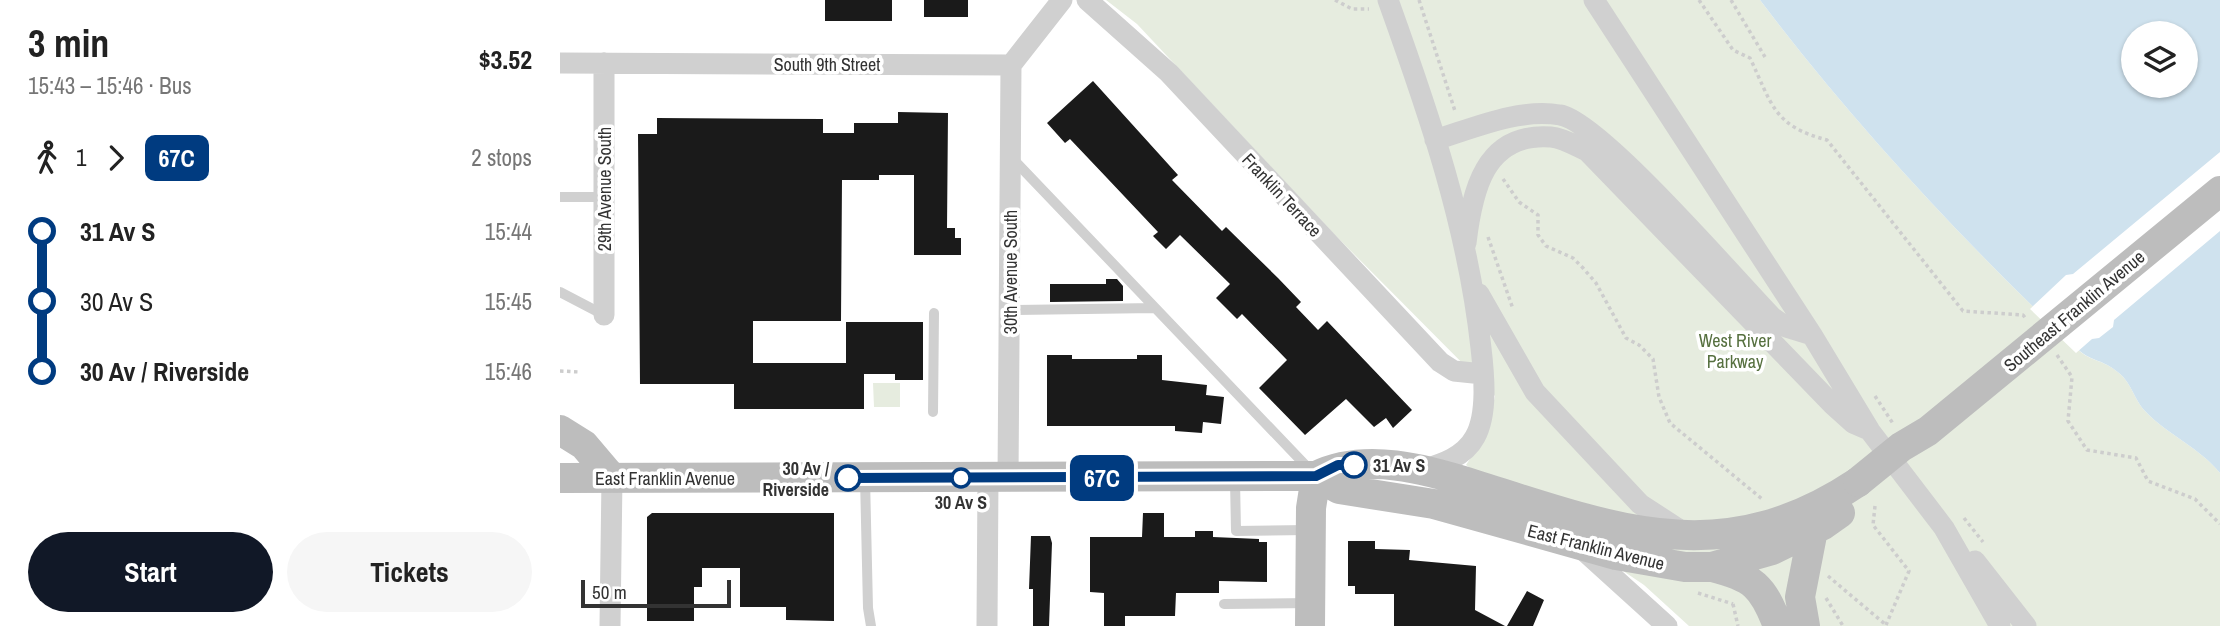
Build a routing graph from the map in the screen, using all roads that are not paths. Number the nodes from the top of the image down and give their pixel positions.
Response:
1 (1062, 0) edge
2 (1087, 0) edge
3 (1594, 0) edge
4 (1389, 5) edge
5 (560, 63) edge
6 (604, 63) junction
7 (1011, 65) junction
8 (1435, 140) junction
9 (1010, 157) junction
10 (2220, 191) edge
11 (560, 197) edge
12 (604, 197) junction
13 (1466, 243) junction
14 (1475, 286) junction
15 (560, 292) edge
16 (1155, 308) junction
17 (1010, 310) junction
18 (934, 313) dead end
19 (604, 314) joint
20 (1812, 335) junction
21 (1483, 373) junction
22 (933, 412) dead end
23 (560, 430) edge
24 (1870, 430) junction
25 (560, 454) edge
26 (1422, 470) junction
27 (1316, 476) junction
28 (1235, 477) junction
29 (560, 478) edge
30 (612, 478) junction
31 (865, 478) junction
32 (998, 479) junction
33 (1866, 494) junction
34 (1944, 528) junction
35 (1311, 530) junction
36 (1813, 530) junction
37 (1692, 536) junction
38 (1575, 542) junction
39 (1712, 567) junction
40 (1224, 604) dead end
41 (1310, 614) edge
42 (610, 626) edge
43 (871, 626) edge
44 (987, 626) edge
45 (1667, 626) edge
46 (1778, 626) edge
47 (1805, 626) edge
48 (2000, 626) edge
49 (2026, 626) edge

1 - 7 street
2 - 21 street, Franklin Terrace
3 - 20 street
4 - 8 street
5 - 6 street, South 9th Street
6 - 7 street, South 9th Street
6 - 12 street, 29th Avenue South
7 - 9 street, 30th Avenue South
8 - 13 street
8 - 20 street
9 - 16 lane
9 - 17 street, 30th Avenue South
10 - 33 street, Southeast Franklin Avenue, bridge
11 - 12 lane
12 - 19 street, 29th Avenue South
13 - 14 street
13 - 24 street
14 - 21 street
14 - 37 street
15 - 19 lane
16 - 17 lane
16 - 27 lane
17 - 32 street, 30th Avenue South
18 - 22 lane
20 - 24 street
21 - 26 street
23 - 30 street
24 - 34 street
25 - 30 street
26 - 27 street, East Franklin Avenue
26 - 37 street, East Franklin Avenue
27 - 28 street, East Franklin Avenue
27 - 35 street
27 - 38 street, East Franklin Avenue
28 - 32 street, East Franklin Avenue
28 - 35 lane
29 - 30 street, East Franklin Avenue
30 - 31 street, East Franklin Avenue
30 - 42 street
31 - 32 street, East Franklin Avenue
31 - 43 lane
32 - 44 street, 30th Avenue South
33 - 36 street, East Franklin Avenue
33 - 37 street, East Franklin Avenue
34 - 48 street
34 - 49 street
35 - 41 street
36 - 39 street, East Franklin Avenue
36 - 47 street
38 - 39 street, East Franklin Avenue
38 - 45 street
39 - 46 street
40 - 41 lane

